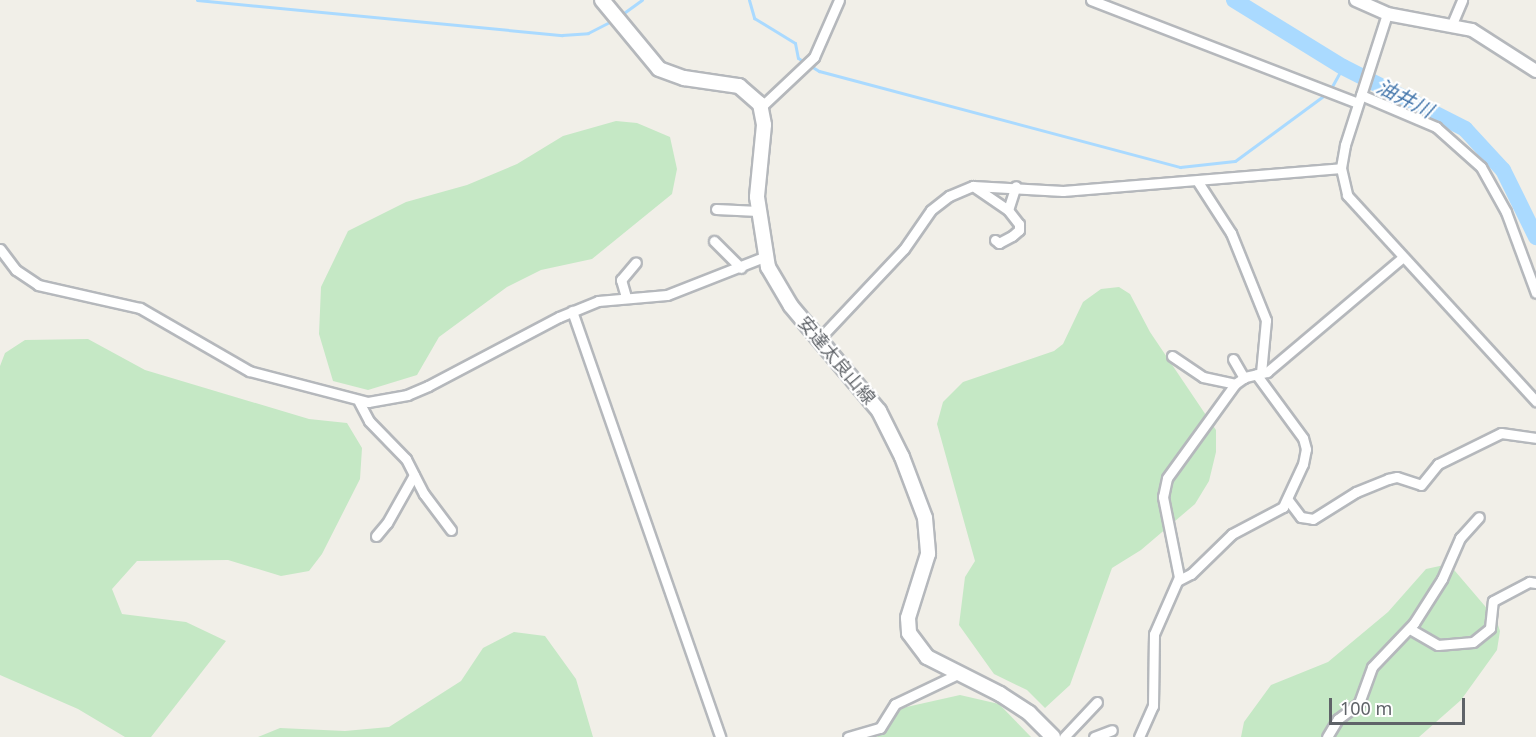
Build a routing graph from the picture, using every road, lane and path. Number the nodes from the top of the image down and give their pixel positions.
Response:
1 (602, 0) edge
2 (839, 0) edge
3 (1091, 0) edge
4 (1356, 0) edge
5 (1462, 0) edge
6 (1387, 14) junction
7 (1452, 24) junction
8 (1536, 72) edge
9 (1361, 94) junction
10 (761, 107) junction
11 (1341, 168) junction
12 (1198, 182) junction
13 (973, 186) junction
14 (1016, 186) junction
15 (716, 210) dead end
16 (1008, 210) junction
17 (758, 211) junction
18 (994, 240) dead end
19 (714, 241) dead end
20 (0, 249) edge
21 (764, 257) junction
22 (1402, 258) junction
23 (636, 262) dead end
24 (741, 268) junction
25 (1536, 293) edge
26 (626, 297) junction
27 (572, 311) junction
28 (820, 338) junction
29 (1172, 356) dead end
30 (1233, 359) dead end
31 (1259, 374) junction
32 (1244, 378) junction
33 (1235, 384) junction
34 (1536, 400) edge
35 (359, 402) junction
36 (1536, 438) edge
37 (414, 475) junction
38 (1288, 500) junction
39 (1479, 517) dead end
40 (452, 530) dead end
41 (376, 536) dead end
42 (1179, 580) junction
43 (1536, 583) edge
44 (1410, 629) junction
45 (960, 673) junction
46 (1097, 702) dead end
47 (1112, 730) dead end
48 (720, 737) edge
49 (848, 737) edge
50 (1053, 737) edge
51 (1064, 737) edge
52 (1094, 737) edge
53 (1139, 737) edge
54 (1327, 737) edge

1 - 10 main road
2 - 10 street
3 - 9 street
4 - 6 street
5 - 7 street
6 - 7 street
6 - 9 street
7 - 8 street
9 - 11 street
9 - 25 street
10 - 17 main road, 安達太良山線
11 - 12 street
11 - 22 street
12 - 14 street
12 - 31 street
13 - 14 street
13 - 16 street
13 - 28 street
14 - 16 street
15 - 17 street
16 - 18 street
17 - 21 main road, 安達太良山線
19 - 24 street
20 - 35 street
21 - 24 street
21 - 28 main road, 安達太良山線
22 - 31 street
22 - 34 street
23 - 26 street
24 - 26 street
26 - 27 street
27 - 35 street
27 - 48 street
28 - 45 main road, 安達太良山線
29 - 33 street
30 - 32 street
31 - 32 street
31 - 38 street
32 - 33 street
33 - 42 street
35 - 37 street
36 - 38 street
37 - 40 street
37 - 41 street
38 - 42 street
39 - 44 street
42 - 53 street
43 - 44 street
44 - 54 street
45 - 49 street
45 - 50 main road, 安達太良山線
46 - 51 street
47 - 52 street

